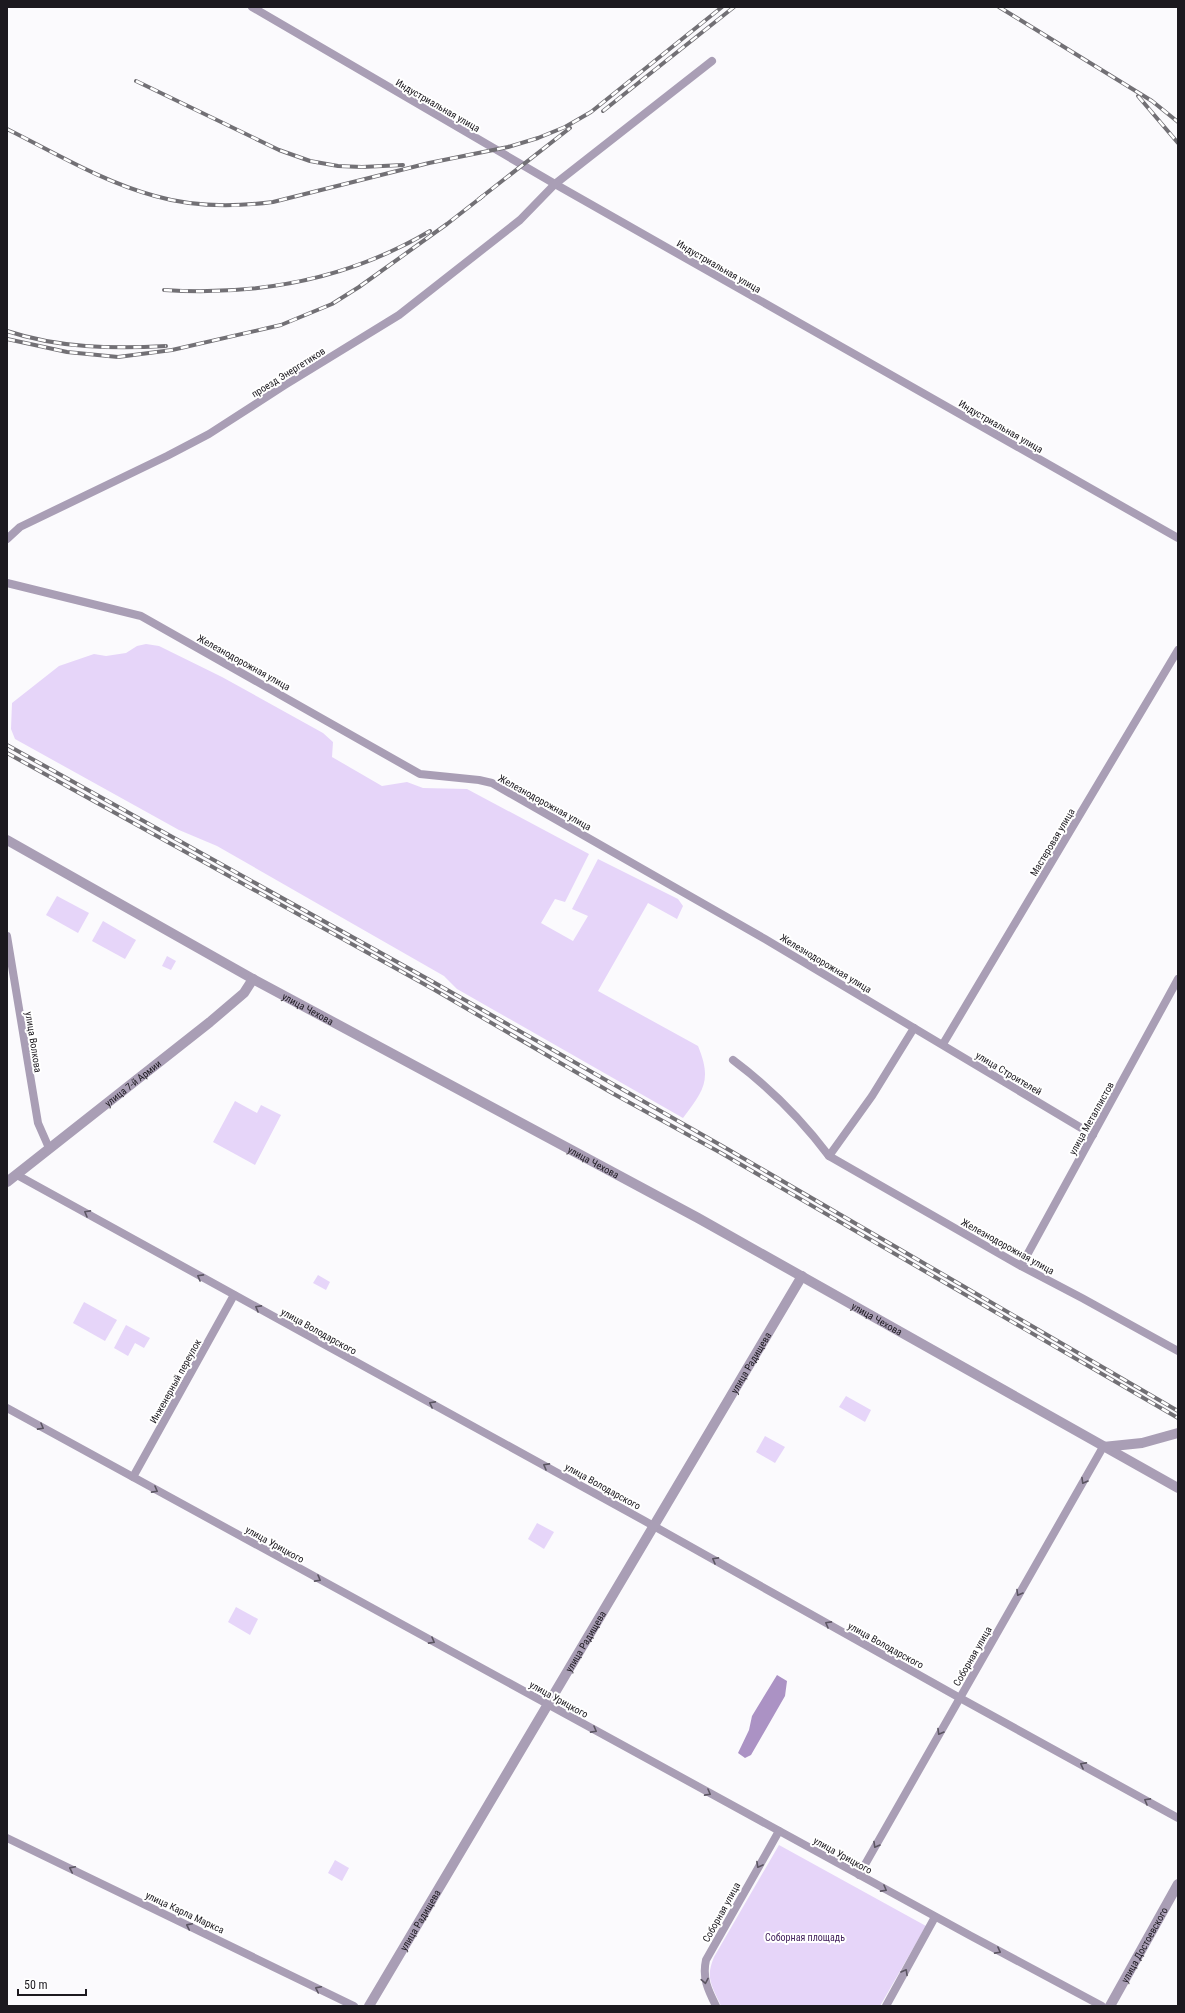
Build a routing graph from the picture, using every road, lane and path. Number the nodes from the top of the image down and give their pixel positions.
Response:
1 (252, 7) edge
2 (712, 61) dead end
3 (555, 184) junction
4 (1178, 538) edge
5 (7, 539) edge
6 (7, 583) edge
7 (1178, 650) edge
8 (7, 840) edge
9 (7, 936) edge
10 (253, 979) junction
11 (1178, 979) edge
12 (914, 1028) junction
13 (943, 1044) junction
14 (733, 1060) dead end
15 (1093, 1135) junction
16 (49, 1148) junction
17 (829, 1156) junction
18 (17, 1175) junction
19 (7, 1182) edge
20 (1021, 1266) junction
21 (802, 1276) junction
22 (234, 1295) junction
23 (1178, 1351) edge
24 (7, 1408) edge
25 (1178, 1433) edge
26 (1142, 1443) junction
27 (1103, 1447) junction
28 (1133, 1464) junction
29 (133, 1477) junction
30 (1178, 1488) edge
31 (654, 1526) junction
32 (960, 1698) junction
33 (548, 1705) junction
34 (1178, 1818) edge
35 (778, 1831) junction
36 (7, 1838) edge
37 (859, 1875) junction
38 (1178, 1884) edge
39 (935, 1917) junction
40 (354, 2006) edge
41 (369, 2006) edge
42 (716, 2006) edge
43 (886, 2006) edge
44 (1102, 2006) edge
45 (1110, 2006) edge

1 - 3 street, Индустриальная улица
2 - 3 street, проезд Энергетиков
3 - 4 street, Индустриальная улица
3 - 5 street, проезд Энергетиков
6 - 12 street, Железнодорожная улица
7 - 13 street, Мастеровая улица
8 - 10 street, улица Чехова
9 - 16 street, улица Волкова
10 - 16 street, улица 7-й Армии
10 - 21 street, улица Чехова
11 - 15 street, улица Металлистов
12 - 13 street, улица Строителей
12 - 17 street
13 - 15 street, улица Строителей
14 - 17 street, Железнодорожная улица
15 - 20 street, улица Металлистов
16 - 18 street, улица 7-й Армии
17 - 20 street, Железнодорожная улица
18 - 19 street, улица 7-й Армии
22 -> 18 street, улица Володарского
20 - 23 street, Железнодорожная улица
21 - 27 street, улица Чехова
21 - 31 street, улица Радищева
22 - 29 street, Инженерный переулок
31 -> 22 street, улица Володарского
24 -> 29 street, улица Урицкого
25 - 26 street
26 - 27 street
26 - 28 street
27 - 28 street, улица Чехова
27 -> 32 street, Соборная улица
28 - 30 street, улица Чехова
29 -> 33 street, улица Урицкого
32 -> 31 street, улица Володарского
31 - 33 street, улица Радищева
34 -> 32 street, улица Володарского
32 -> 37 street, Соборная улица
33 -> 35 street, улица Урицкого
33 - 41 street, улица Радищева
35 - 37 street, улица Урицкого
35 -> 42 street, Соборная улица
40 -> 36 street, улица Карла Маркса
37 -> 39 street, улица Урицкого
38 - 45 street, улица Достоевского
43 -> 39 street
39 -> 44 street, улица Урицкого

